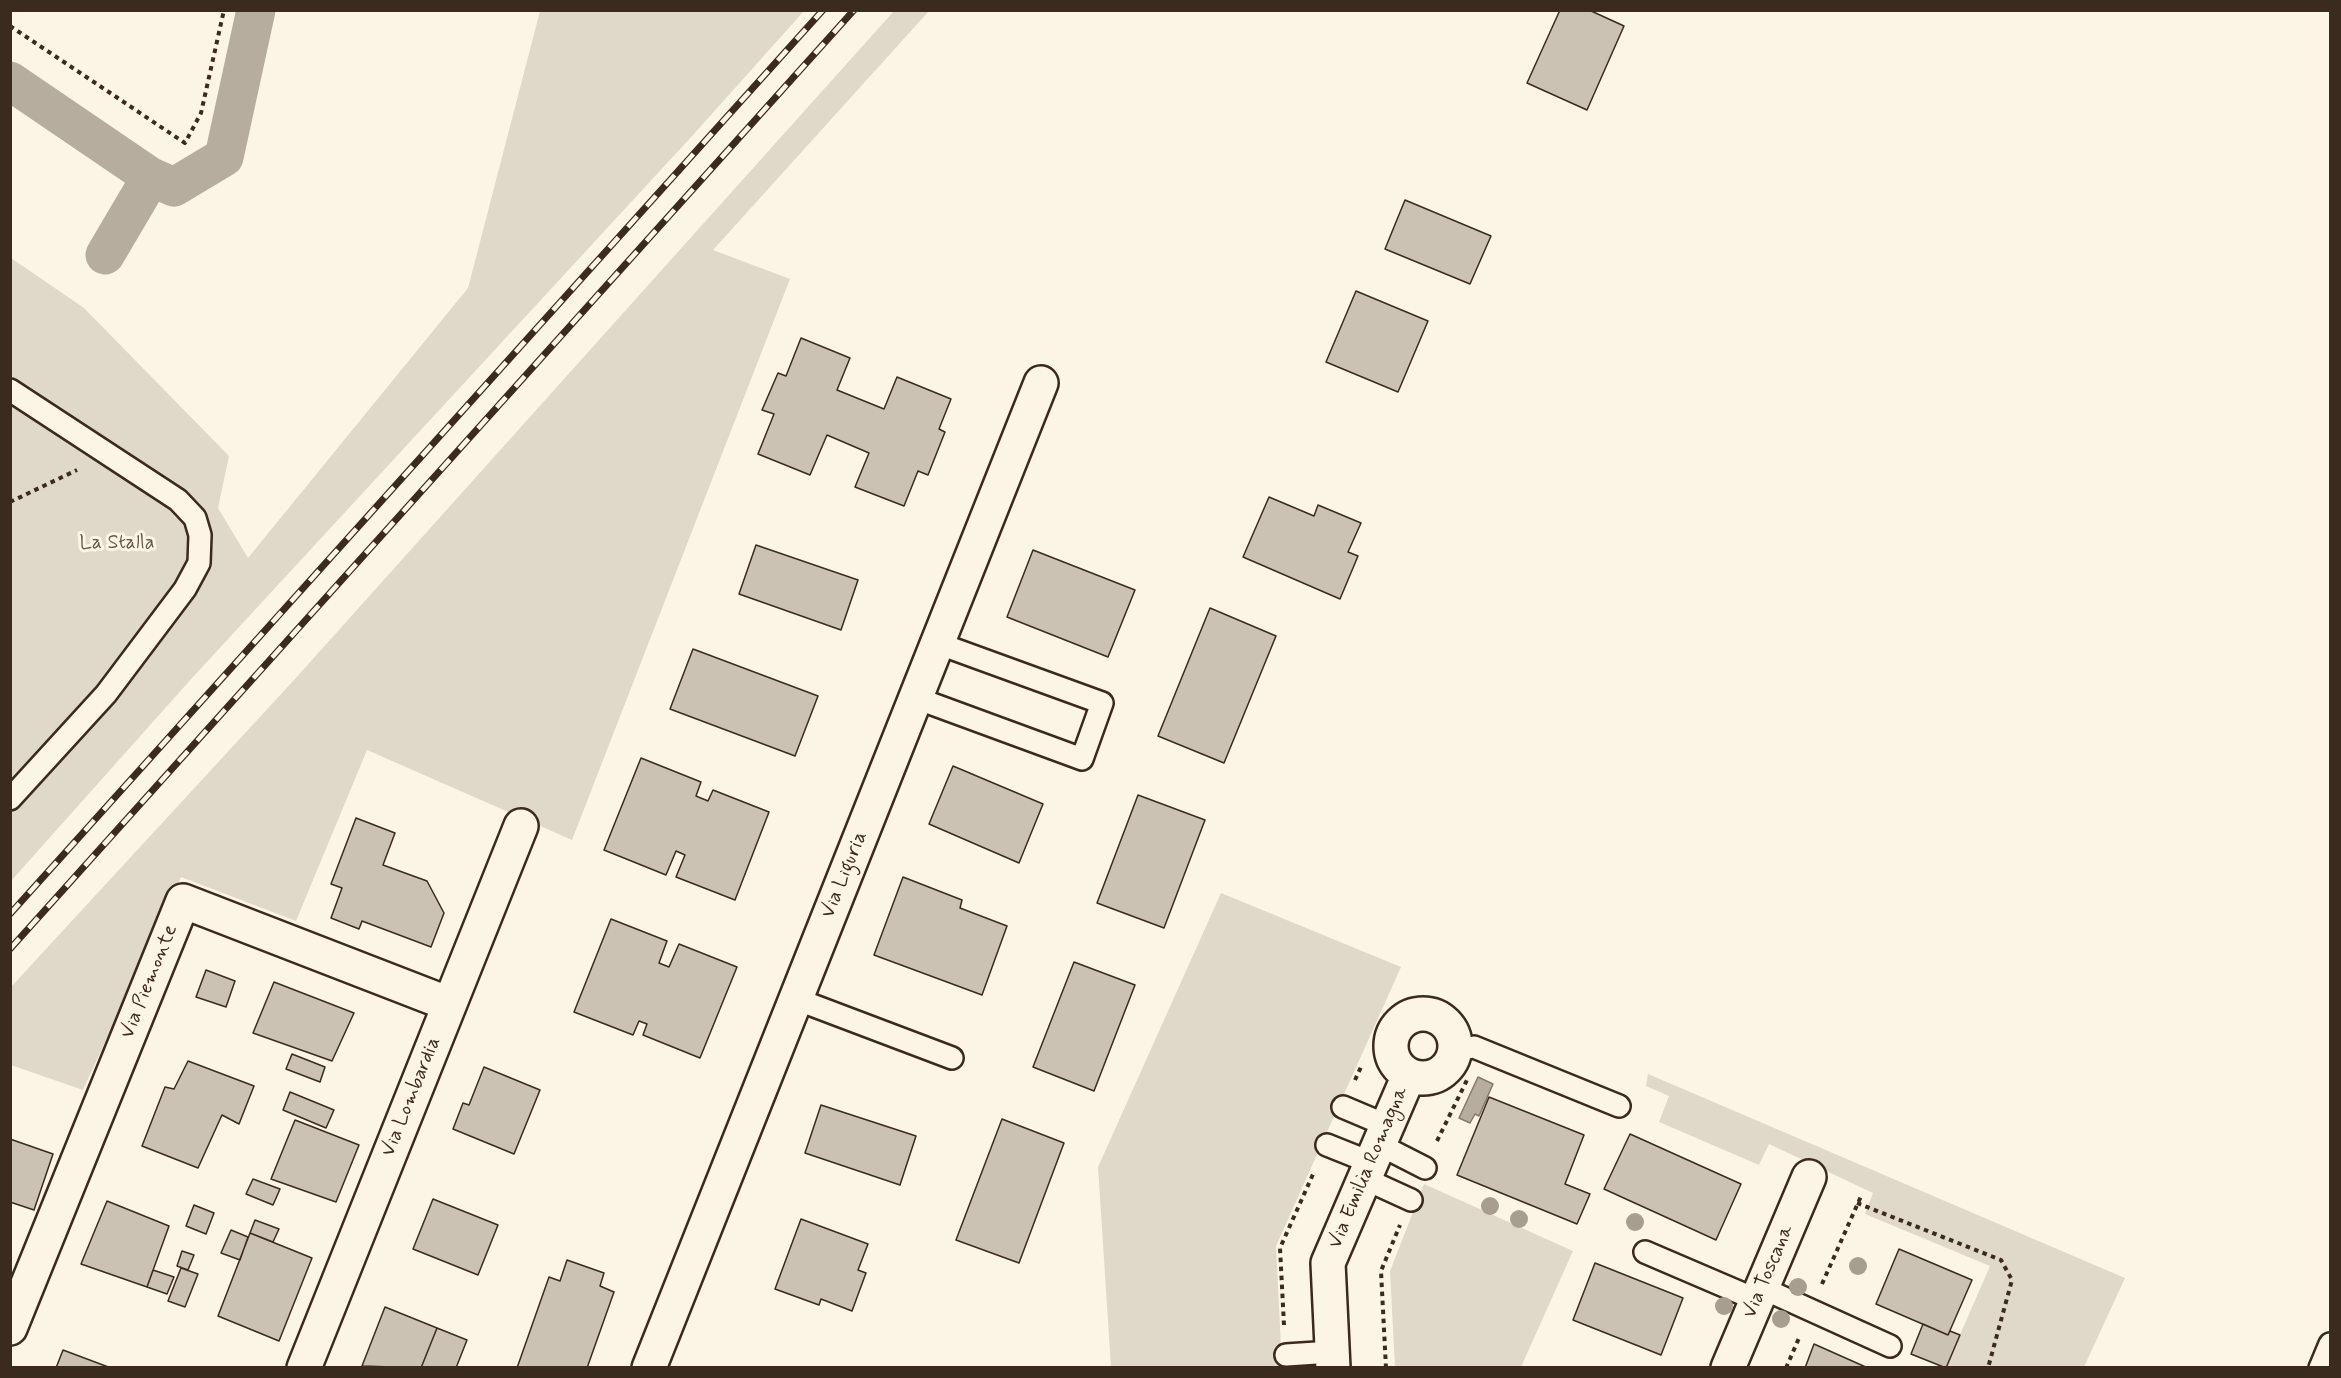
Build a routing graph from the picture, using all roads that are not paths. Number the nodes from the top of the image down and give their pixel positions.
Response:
1 (1041, 383) dead end
2 (10, 390) edge
3 (937, 643) junction
4 (916, 698) junction
5 (10, 799) edge
6 (521, 826) dead end
7 (796, 999) junction
8 (449, 1004) junction
9 (1455, 1050) junction
10 (952, 1058) dead end
11 (1409, 1075) junction
12 (1619, 1106) dead end
13 (1343, 1107) road end
14 (1327, 1145) road end
15 (1376, 1153) junction
16 (1425, 1168) dead end
17 (1809, 1177) dead end
18 (1411, 1200) dead end
19 (1645, 1252) dead end
20 (1759, 1294) junction
21 (10, 1328) edge
22 (2331, 1344) edge
23 (1890, 1346) dead end
24 (1286, 1355) road end
25 (1332, 1360) edge
26 (304, 1368) edge
27 (649, 1368) edge
28 (1728, 1368) edge
29 (2320, 1368) edge

1 - 3 street, Via Liguria
2 - 5 lane
3 - 4 street, Via Liguria
3 - 4 lane
4 - 7 street, Via Liguria
6 - 8 street, Via Lombardia
7 - 10 lane
7 - 27 street, Via Liguria
8 - 21 street, Via Piemonte
8 - 26 street, Via Lombardia
9 - 11 street, Via Emilia Romagna
9 - 11 street, Via Emilia Romagna
9 - 12 lane
11 - 15 street, Via Emilia Romagna
13 - 15 lane
14 - 15 lane
15 - 16 lane
15 - 18 lane
15 - 25 street, Via Emilia Romagna
17 - 20 street, Via Toscana
19 - 20 lane
20 - 23 lane
20 - 28 street, Via Toscana
22 - 29 lane
24 - 25 lane

